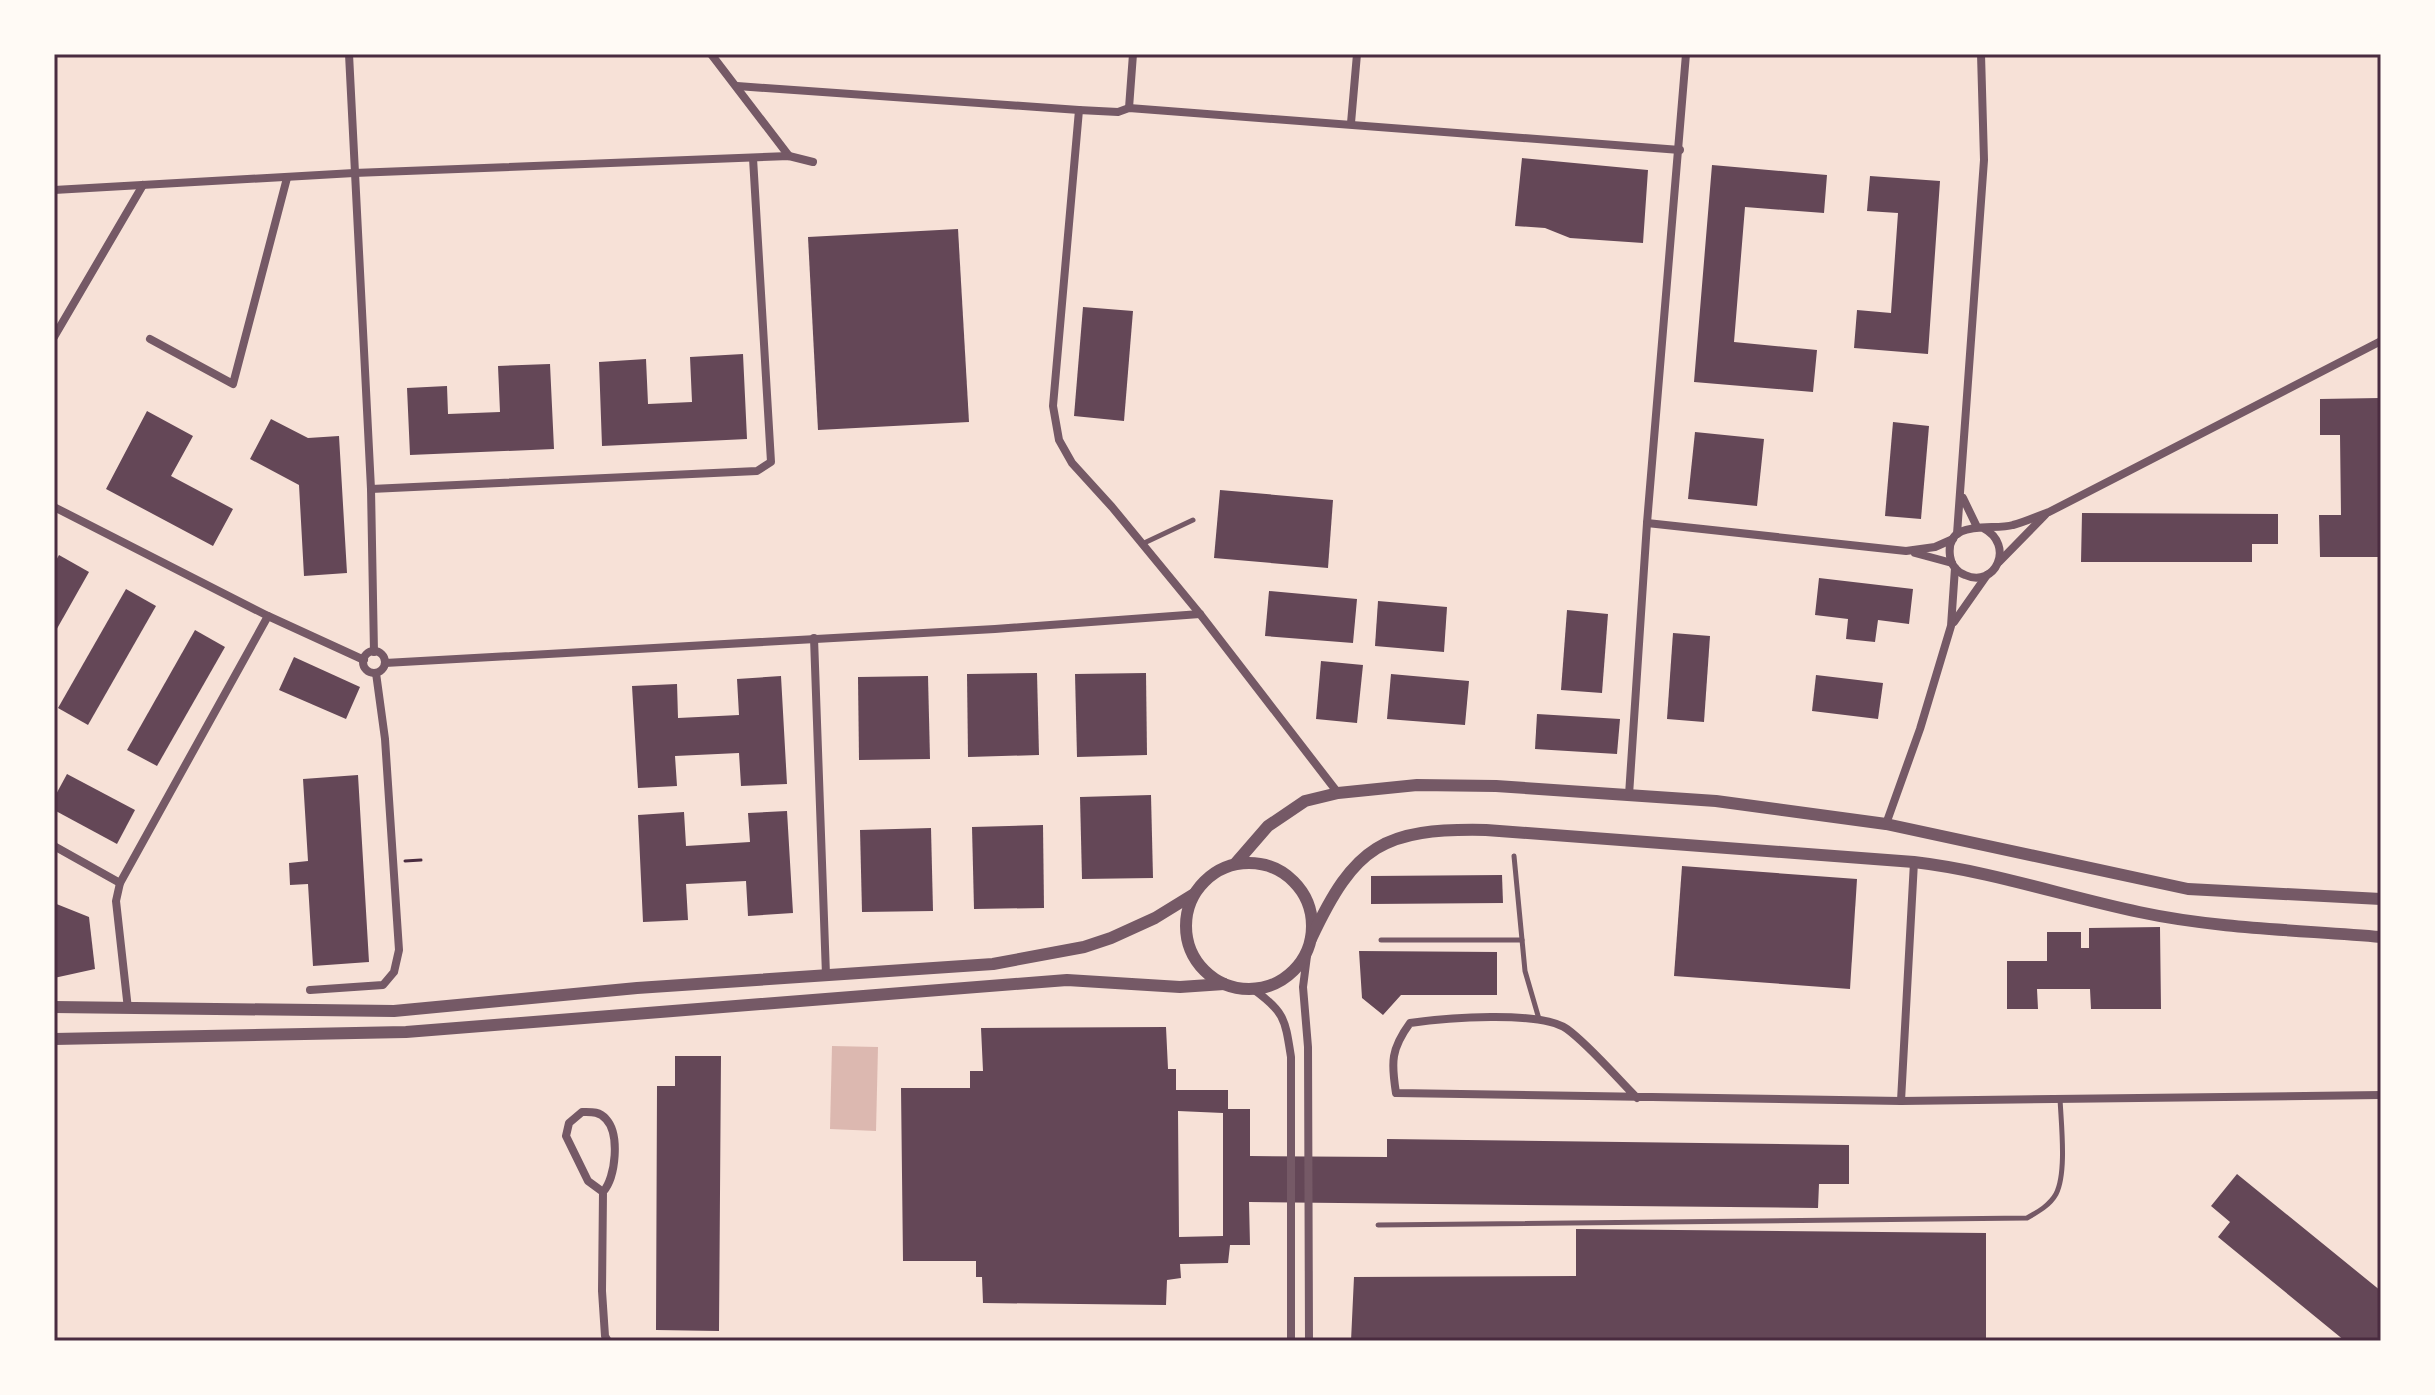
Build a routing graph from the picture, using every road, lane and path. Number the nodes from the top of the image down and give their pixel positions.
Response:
1 (349, 54) edge
2 (711, 54) edge
3 (1133, 54) edge
4 (1357, 54) edge
5 (1686, 54) edge
6 (1981, 54) edge
7 (737, 86) junction
8 (1129, 108) junction
9 (1079, 110) junction
10 (1351, 123) junction
11 (1680, 150) junction
12 (789, 156) junction
13 (753, 158) junction
14 (813, 162) dead end
15 (354, 173) junction
16 (287, 178) junction
17 (143, 185) junction
18 (54, 190) edge
19 (54, 337) edge
20 (150, 339) dead end
21 (2381, 341) edge
22 (371, 489) junction
23 (1962, 490) junction
24 (54, 507) edge
25 (2049, 512) junction
26 (1193, 520) dead end
27 (1647, 523) junction
28 (1980, 528) junction
29 (1955, 537) junction
30 (1142, 544) junction
31 (1906, 551) junction
32 (1998, 563) junction
33 (1954, 566) junction
34 (1987, 575) junction
35 (1200, 614) junction
36 (268, 616) junction
37 (1951, 626) junction
38 (814, 638) junction
39 (374, 652) junction
40 (364, 660) junction
41 (385, 663) junction
42 (376, 673) junction
43 (1338, 793) junction
44 (1629, 795) junction
45 (1886, 824) junction
46 (54, 846) edge
47 (1514, 856) dead end
48 (1914, 862) junction
49 (1235, 864) junction
50 (120, 883) junction
51 (1194, 894) junction
52 (2381, 899) edge
53 (2381, 937) edge
54 (1381, 940) dead end
55 (1522, 940) junction
56 (1310, 943) junction
57 (826, 975) junction
58 (1224, 984) junction
59 (1253, 989) junction
60 (310, 990) dead end
61 (54, 1007) edge
62 (128, 1009) junction
63 (1539, 1019) junction
64 (54, 1039) edge
65 (2381, 1095) edge
66 (2060, 1097) junction
67 (1637, 1098) junction
68 (1901, 1101) junction
69 (603, 1192) junction
70 (1378, 1225) dead end
71 (608, 1341) edge
72 (1291, 1341) edge
73 (1309, 1341) edge

1 - 15 street
2 - 7 street
3 - 8 street
4 - 10 street
5 - 11 street
6 - 23 street
7 - 9 street
7 - 12 street
8 - 9 street
8 - 10 street
9 - 30 street
10 - 11 street
11 - 27 street
12 - 13 street
12 - 14 street
13 - 15 street
13 - 22 street
15 - 16 street
15 - 22 street
16 - 17 street
16 - 20 street
17 - 18 street
17 - 19 street
21 - 25 street
22 - 39 street
23 - 28 street
23 - 29 street
24 - 36 street
25 - 28 street
25 - 32 street
26 - 30 lane
27 - 31 street
27 - 44 street
28 - 29 street
28 - 32 street
29 - 31 street
29 - 33 street
30 - 35 street
31 - 33 street
32 - 34 street
33 - 34 street
33 - 37 street
34 - 37 street
35 - 38 street
35 - 43 street
36 - 40 street
36 - 50 street
37 - 45 street
38 - 41 street
38 - 57 street
39 - 40 street
39 - 41 street
40 - 42 street
41 - 42 street
42 - 60 street
43 - 44 street
43 - 49 street
44 - 45 street
45 - 52 street
46 - 50 street
47 - 55 lane
48 - 53 street
48 - 56 street
48 - 68 street
49 - 51 street
49 - 56 street
50 - 62 street
51 - 57 street
51 - 58 street
54 - 55 lane
55 - 63 lane
56 - 59 street
56 - 73 street
57 - 62 street
58 - 59 street
58 - 64 street
59 - 72 street
61 - 62 street
63 - 67 street
63 - 67 street
65 - 66 street
66 - 68 street
66 - 70 lane
67 - 68 street
69 - 69 street
69 - 71 street

